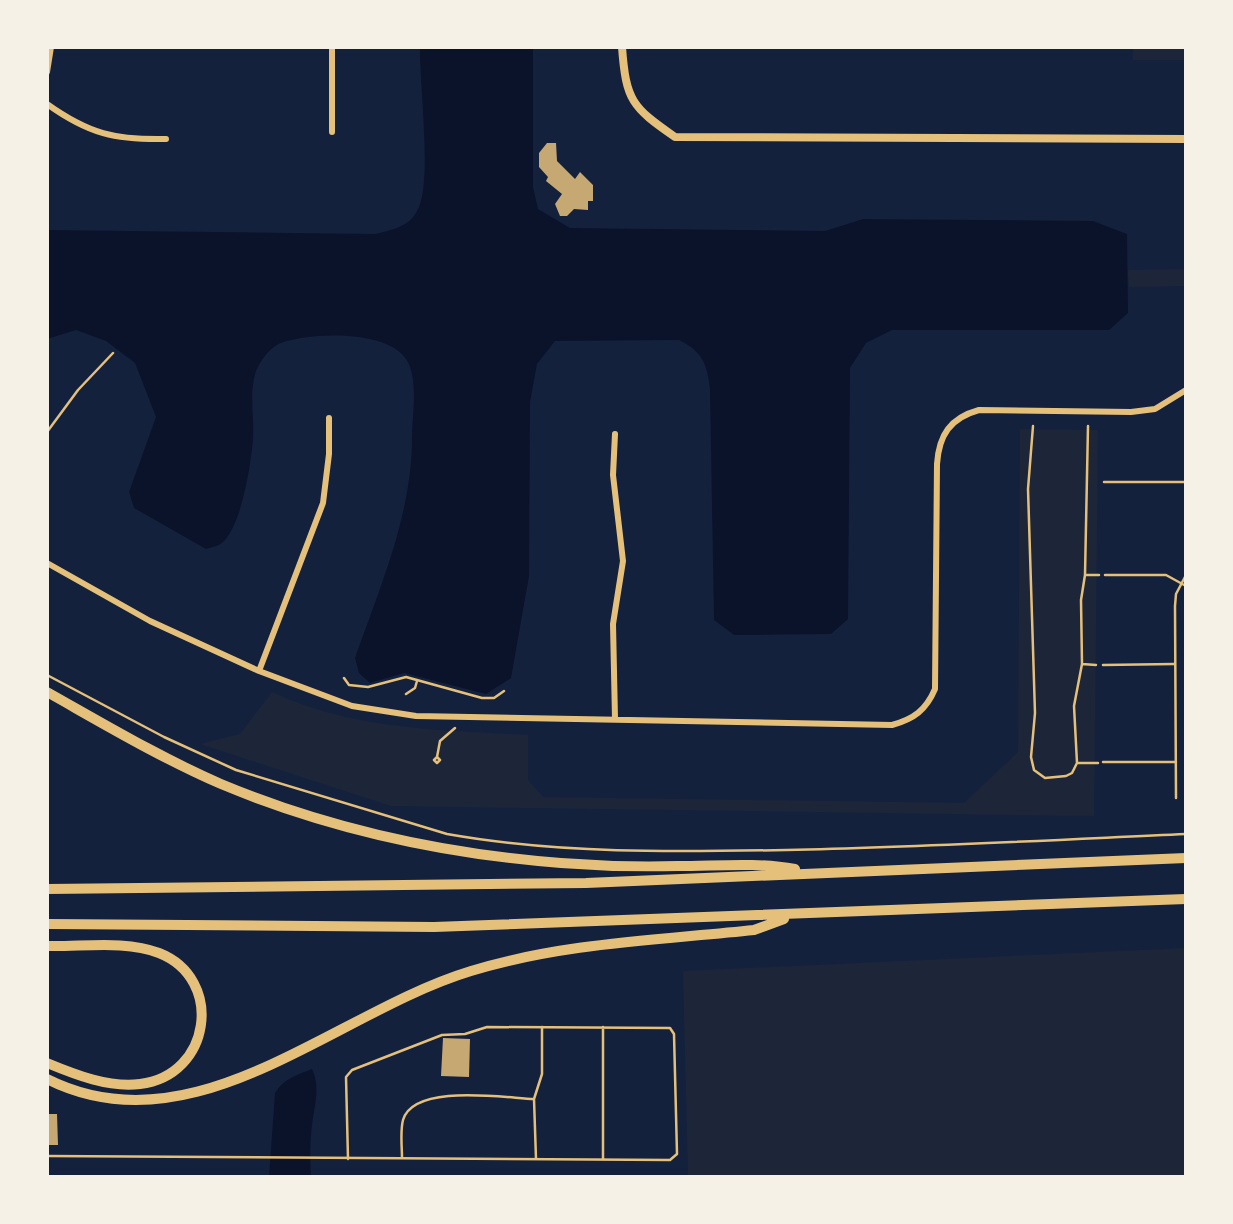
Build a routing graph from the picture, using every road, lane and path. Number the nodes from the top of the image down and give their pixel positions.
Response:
1 (51, 47) edge
2 (332, 47) edge
3 (622, 47) edge
4 (47, 72) edge
5 (47, 104) edge
6 (332, 132) dead end
7 (1186, 138) edge
8 (166, 139) dead end
9 (113, 353) dead end
10 (1186, 390) edge
11 (329, 418) dead end
12 (1033, 426) dead end
13 (1088, 426) dead end
14 (47, 432) edge
15 (615, 434) dead end
16 (1085, 481) junction
17 (1104, 482) joint
18 (1186, 482) edge
19 (47, 563) edge
20 (1085, 575) junction
21 (1105, 575) joint
22 (1186, 575) edge
23 (1181, 583) junction
24 (1186, 586) edge
25 (1082, 664) junction
26 (1174, 664) junction
27 (1103, 665) joint
28 (259, 671) junction
29 (47, 676) edge
30 (344, 678) dead end
31 (417, 681) junction
32 (504, 691) dead end
33 (47, 692) edge
34 (406, 694) dead end
35 (615, 719) junction
36 (455, 728) dead end
37 (437, 757) dead end
38 (1103, 762) joint
39 (1176, 762) junction
40 (1077, 763) junction
41 (1176, 799) dead end
42 (1186, 834) edge
43 (1186, 858) edge
44 (816, 873) junction
45 (47, 889) edge
46 (1186, 899) edge
47 (794, 915) junction
48 (47, 924) edge
49 (47, 946) edge
50 (542, 1027) junction
51 (604, 1027) junction
52 (47, 1063) edge
53 (47, 1079) edge
54 (534, 1099) junction
55 (47, 1156) edge
56 (402, 1158) junction
57 (348, 1159) junction
58 (536, 1159) junction
59 (603, 1159) junction

1 - 4 street
2 - 6 street
3 - 7 street
5 - 8 street
9 - 14 path
10 - 35 street
11 - 28 street
12 - 40 path
13 - 16 path
15 - 35 street
16 - 17 path
16 - 20 path
17 - 18 lane
19 - 28 street
20 - 21 path
20 - 25 path
21 - 23 lane
22 - 23 lane
23 - 24 lane
23 - 26 lane
25 - 27 path
25 - 40 path
26 - 27 lane
26 - 39 lane
28 - 35 street
29 - 42 path
30 - 31 path
31 - 32 path
31 - 34 path
33 - 44 highway
36 - 37 path
38 - 39 lane
38 - 40 path
39 - 41 lane
43 - 44 highway
44 - 45 highway
46 - 47 highway
47 - 48 highway
47 - 53 highway
49 - 52 highway
50 - 51 lane
50 - 54 lane
50 - 57 lane
51 - 59 lane
51 - 59 lane
54 - 56 lane
54 - 58 lane
55 - 57 lane
56 - 57 lane
56 - 58 lane
58 - 59 lane

